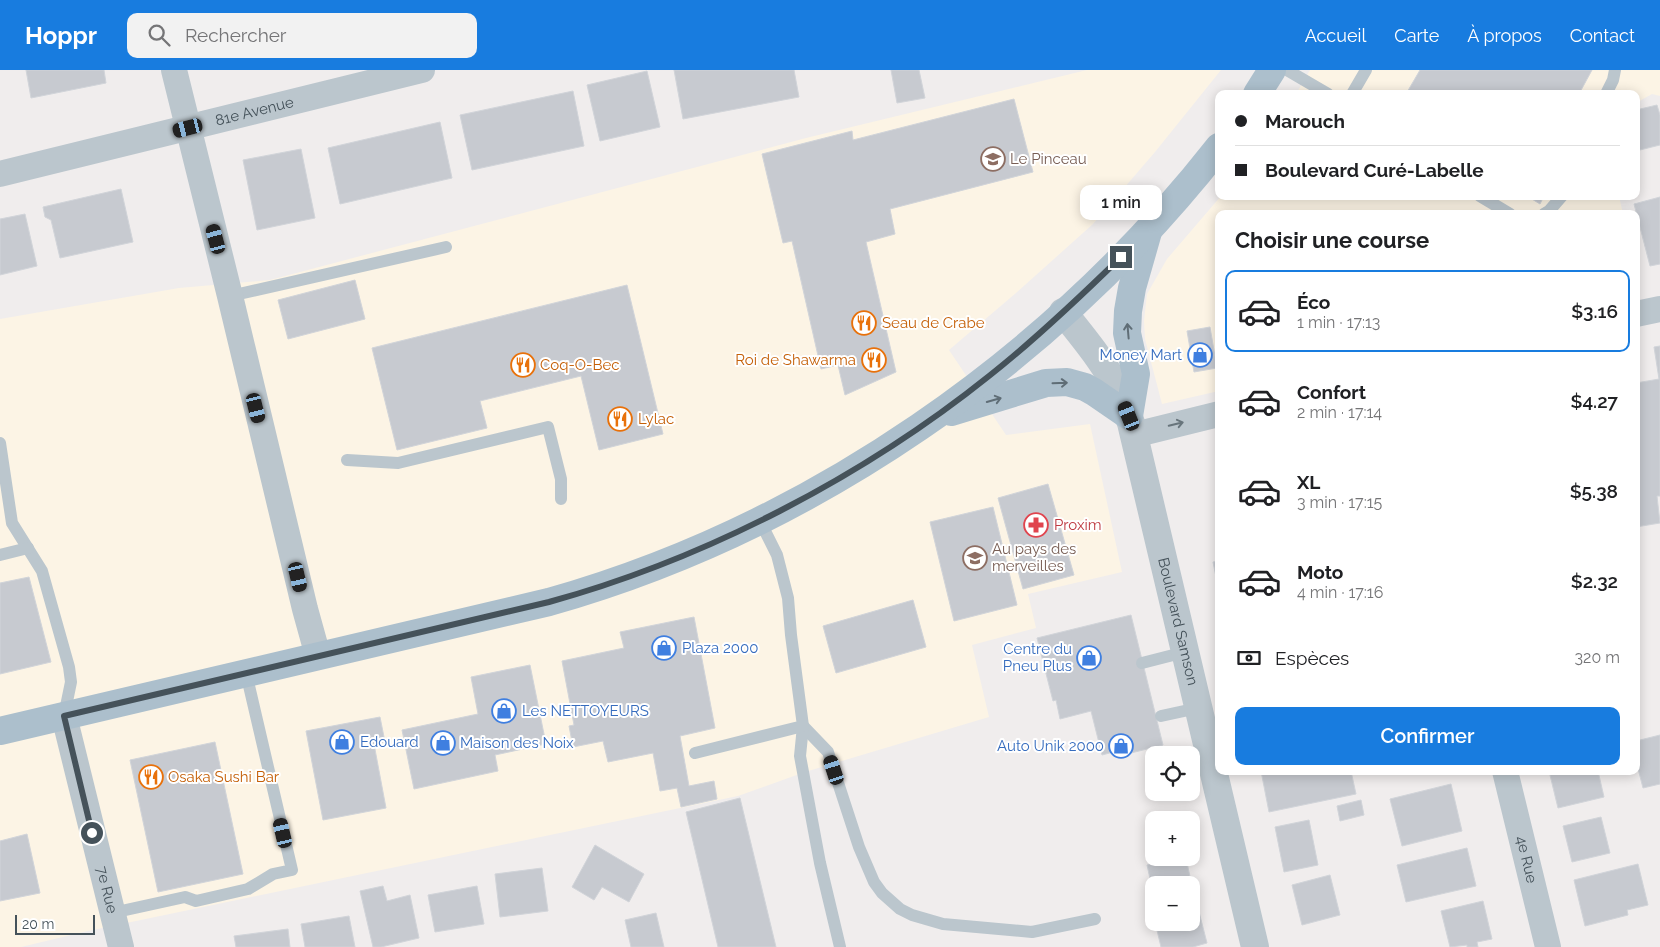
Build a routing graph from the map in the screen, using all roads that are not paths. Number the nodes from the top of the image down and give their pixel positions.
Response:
1 (174, 70) edge
2 (422, 70) edge
3 (1272, 70) edge
4 (1287, 70) edge
5 (1366, 70) edge
6 (1615, 70) edge
7 (1260, 90) edge
8 (1321, 90) edge
9 (1354, 90) edge
10 (1608, 90) edge
11 (188, 128) junction
12 (1215, 152) edge
13 (0, 174) edge
14 (1487, 200) edge
15 (1559, 200) edge
16 (1503, 210) edge
17 (1550, 210) edge
18 (1148, 229) junction
19 (446, 247) dead end
20 (230, 296) junction
21 (1660, 309) edge
22 (1064, 312) junction
23 (1640, 313) edge
24 (1215, 414) edge
25 (931, 418) junction
26 (1131, 425) junction
27 (0, 443) edge
28 (347, 460) dead end
29 (561, 499) dead end
30 (760, 521) junction
31 (28, 548) junction
32 (0, 555) edge
33 (1184, 652) junction
34 (318, 656) junction
35 (1142, 663) dead end
36 (246, 673) junction
37 (1198, 708) junction
38 (64, 716) junction
39 (1161, 716) dead end
40 (803, 726) junction
41 (0, 731) edge
42 (695, 753) dead end
43 (1507, 775) edge
44 (112, 913) junction
45 (1095, 919) dead end
46 (121, 947) edge
47 (840, 947) edge
48 (1255, 947) edge
49 (1548, 947) edge

1 - 11 street
2 - 11 street, 81e Avenue
3 - 7 main road
4 - 8 lane
5 - 9 lane
6 - 10 lane
11 - 13 street, 81e Avenue
11 - 20 street
12 - 18 main road
14 - 16 lane
15 - 17 lane
18 - 22 main road
26 -> 18 main road
19 - 20 lane
20 - 34 street
21 - 23 street
22 - 25 main road
22 - 26 street, Boulevard Samson
26 -> 24 street
25 -> 26 main road
25 - 30 main road
26 - 33 street, Boulevard Samson
27 - 31 lane
28 - 29 lane
30 - 34 main road
30 - 40 lane
31 - 32 lane
31 - 38 lane
33 - 35 lane
33 - 37 street, Boulevard Samson
34 - 36 main road
36 - 38 main road
36 - 44 lane
37 - 39 lane
37 - 48 street, Boulevard Samson
38 - 41 main road
38 - 44 street, 7e Rue
40 - 42 lane
40 - 45 lane
40 - 47 lane
43 - 49 street, 4e Rue
44 - 46 street, 7e Rue

